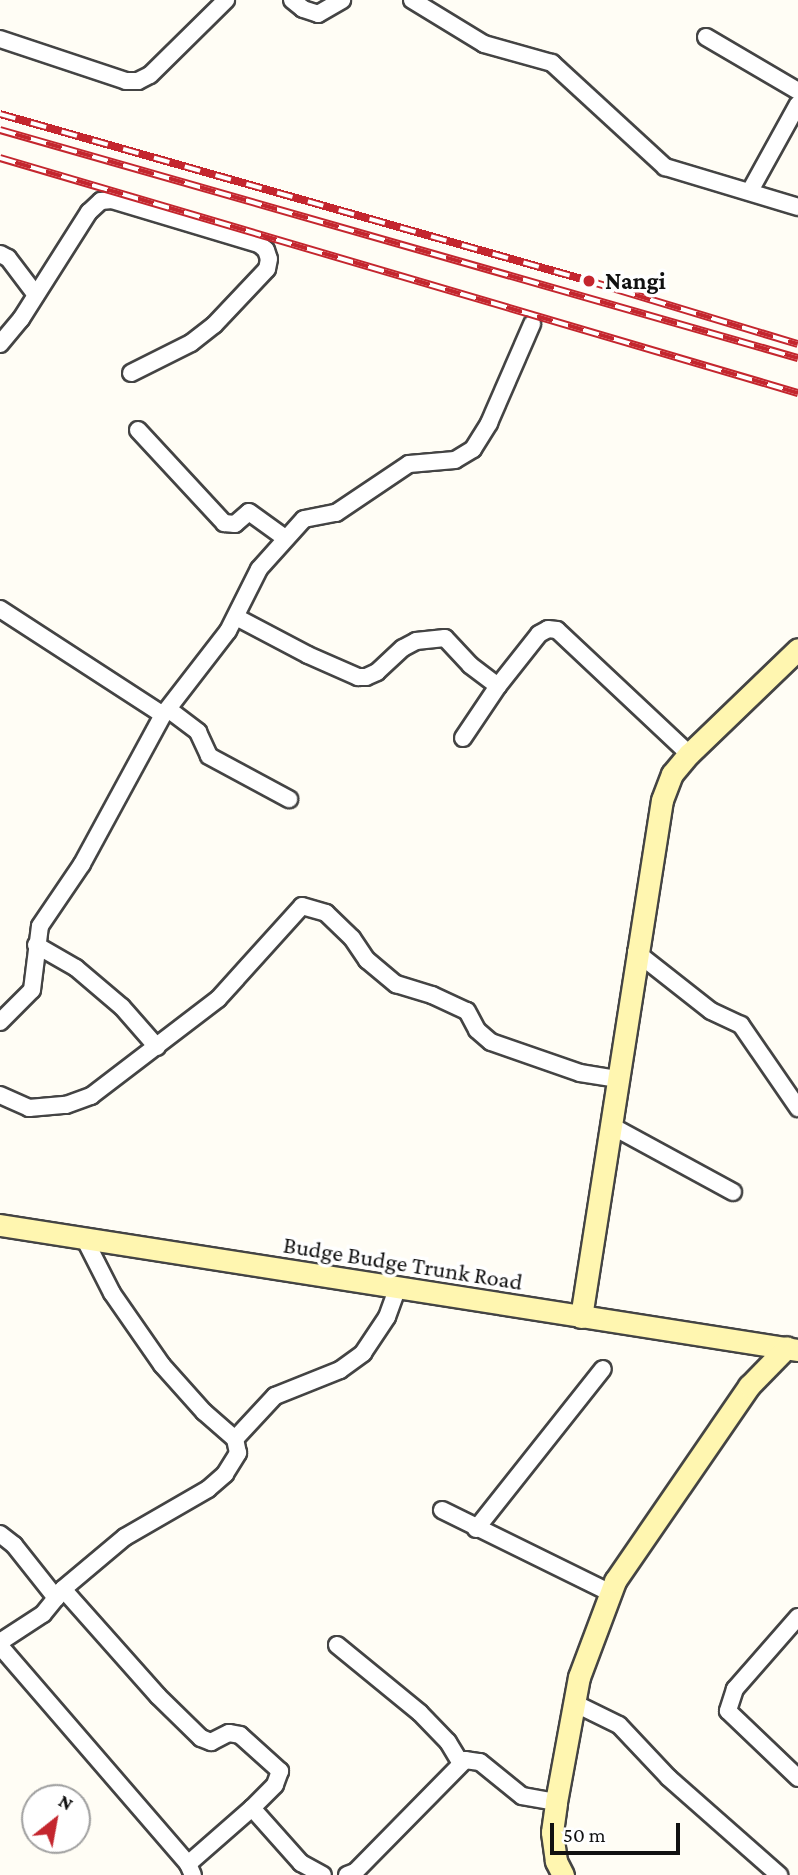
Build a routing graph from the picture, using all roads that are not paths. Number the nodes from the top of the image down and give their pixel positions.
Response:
1 (226, 0) edge
2 (292, 0) edge
3 (342, 0) edge
4 (412, 0) edge
5 (706, 37) dead end
6 (0, 39) edge
7 (798, 91) edge
8 (798, 104) edge
9 (750, 191) junction
10 (798, 207) edge
11 (0, 254) edge
12 (36, 295) junction
13 (532, 324) dead end
14 (0, 344) edge
15 (131, 373) dead end
16 (138, 430) dead end
17 (285, 538) junction
18 (0, 609) edge
19 (236, 617) junction
20 (795, 658) edge
21 (498, 686) junction
22 (165, 712) junction
23 (463, 738) dead end
24 (689, 754) junction
25 (289, 799) dead end
26 (36, 945) junction
27 (636, 952) junction
28 (0, 1023) edge
29 (158, 1047) junction
30 (617, 1079) junction
31 (0, 1095) edge
32 (798, 1108) edge
33 (610, 1125) junction
34 (733, 1192) dead end
35 (0, 1224) edge
36 (85, 1240) junction
37 (397, 1289) junction
38 (581, 1317) junction
39 (792, 1348) edge
40 (603, 1370) dead end
41 (235, 1439) junction
42 (442, 1510) dead end
43 (476, 1529) junction
44 (0, 1534) edge
45 (60, 1593) junction
46 (611, 1593) junction
47 (798, 1617) edge
48 (0, 1644) edge
49 (337, 1645) dead end
50 (574, 1703) junction
51 (460, 1762) junction
52 (798, 1778) edge
53 (556, 1802) junction
54 (252, 1808) junction
55 (191, 1870) edge
56 (323, 1875) edge
57 (347, 1875) edge
58 (563, 1875) edge
59 (779, 1875) edge

1 - 6 street
2 - 3 street
4 - 9 street
5 - 7 street
8 - 9 street
9 - 10 street
11 - 12 street
12 - 14 street
12 - 15 street
13 - 17 street
16 - 17 street
17 - 19 street
18 - 22 street
19 - 21 street
19 - 22 street
20 - 24 street
21 - 23 street
21 - 24 street
22 - 25 street
22 - 26 street
24 - 27 street
26 - 28 street
26 - 29 street
27 - 30 street
27 - 32 street
29 - 30 street
29 - 31 street
30 - 33 street
33 - 34 street
33 - 38 street
35 - 36 street, Budge Budge Trunk Road
36 - 37 street, Budge Budge Trunk Road
36 - 41 street
37 - 38 street, Budge Budge Trunk Road
37 - 41 street
38 - 39 street, Budge Budge Trunk Road
39 - 46 street
40 - 43 street
41 - 45 street
42 - 43 street
43 - 46 street
44 - 45 street
45 - 48 street
45 - 54 street
46 - 50 street
47 - 52 street
48 - 55 street
49 - 51 street
50 - 53 street
50 - 59 street
51 - 53 street
51 - 57 street
53 - 58 street
54 - 55 street
54 - 56 street

